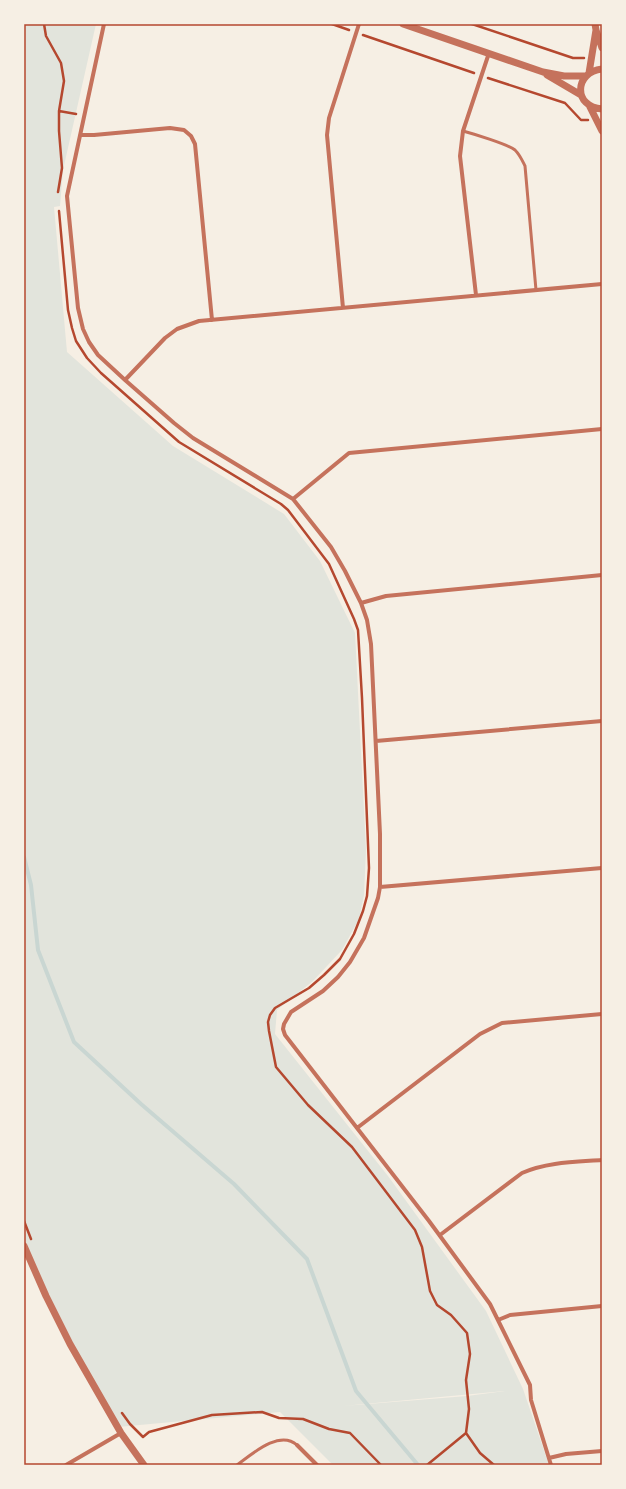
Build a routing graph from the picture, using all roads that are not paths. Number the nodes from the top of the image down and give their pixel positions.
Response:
1 (104, 24) edge
2 (359, 24) edge
3 (402, 24) edge
4 (595, 27) edge
5 (602, 48) edge
6 (489, 53) junction
7 (602, 69) edge
8 (543, 72) junction
9 (587, 74) junction
10 (581, 95) junction
11 (590, 107) junction
12 (602, 109) edge
13 (463, 131) junction
14 (602, 131) edge
15 (80, 135) junction
16 (602, 284) edge
17 (536, 290) junction
18 (476, 295) junction
19 (344, 308) junction
20 (212, 320) junction
21 (125, 380) junction
22 (602, 429) edge
23 (293, 499) junction
24 (602, 575) edge
25 (361, 603) junction
26 (602, 721) edge
27 (376, 741) junction
28 (602, 868) edge
29 (380, 887) junction
30 (602, 1014) edge
31 (357, 1128) junction
32 (602, 1160) edge
33 (440, 1235) junction
34 (24, 1246) edge
35 (602, 1306) edge
36 (498, 1320) junction
37 (121, 1433) junction
38 (297, 1445) joint
39 (602, 1451) edge
40 (549, 1458) junction
41 (66, 1465) edge
42 (144, 1465) edge
43 (237, 1465) edge
44 (317, 1465) edge
45 (551, 1465) edge

1 - 15 street
2 - 19 street
3 - 6 street
4 - 5 street
4 - 9 street
6 - 8 street
6 - 13 street
7 - 9 street
8 - 9 street
8 - 10 street
9 - 10 street
10 - 11 street
11 - 12 street
11 - 14 street
13 - 17 lane
13 - 18 street
15 - 20 street
15 - 21 street
16 - 17 street
17 - 18 street
18 - 19 street
19 - 20 street
20 - 21 street
21 - 23 street
22 - 23 street
23 - 25 street
24 - 25 street
25 - 27 street
26 - 27 street
27 - 29 street
28 - 29 street
29 - 31 street
30 - 31 street
31 - 33 street
32 - 33 street
33 - 36 street
34 - 37 street
35 - 36 street
36 - 40 street
37 - 41 street
37 - 42 street
38 - 43 lane
38 - 44 street
39 - 40 street
40 - 45 street

